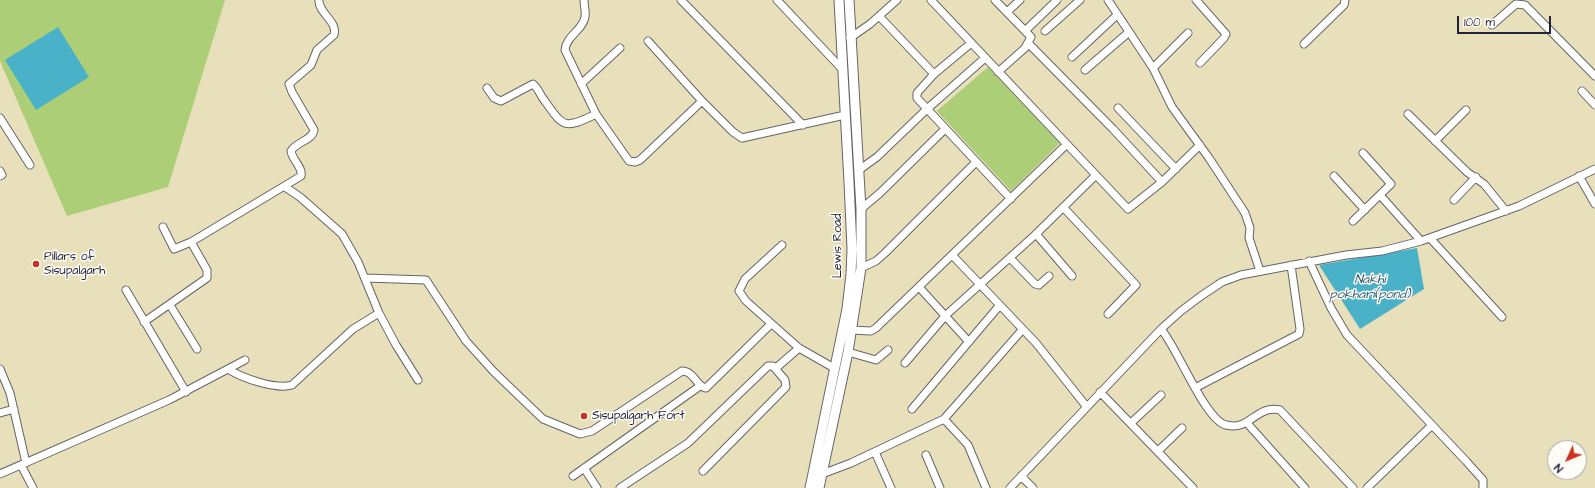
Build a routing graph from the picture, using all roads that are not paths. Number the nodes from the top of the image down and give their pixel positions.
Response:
1 (319, 0) edge
2 (584, 0) edge
3 (681, 0) edge
4 (777, 0) edge
5 (839, 0) edge
6 (849, 0) edge
7 (897, 0) edge
8 (931, 0) edge
9 (995, 0) edge
10 (1020, 0) edge
11 (1057, 0) edge
12 (1080, 0) edge
13 (1108, 0) edge
14 (1345, 0) edge
15 (1195, 2) edge
16 (1007, 12) junction
17 (1117, 15) junction
18 (879, 16) junction
19 (1492, 25) dead end
20 (1026, 30) junction
21 (1045, 31) dead end
22 (1128, 32) junction
23 (1188, 33) dead end
24 (850, 38) junction
25 (648, 41) dead end
26 (970, 44) junction
27 (1029, 44) junction
28 (1304, 44) dead end
29 (620, 48) dead end
30 (1072, 57) dead end
31 (985, 58) junction
32 (1200, 63) dead end
33 (1153, 68) junction
34 (843, 70) junction
35 (1085, 70) dead end
36 (998, 72) junction
37 (934, 74) junction
38 (1595, 76) edge
39 (581, 84) junction
40 (487, 88) dead end
41 (1582, 91) dead end
42 (702, 101) junction
43 (1595, 105) edge
44 (1118, 108) dead end
45 (927, 109) junction
46 (1466, 110) dead end
47 (596, 114) junction
48 (1408, 114) dead end
49 (845, 115) junction
50 (0, 118) edge
51 (803, 125) junction
52 (945, 128) junction
53 (1435, 140) junction
54 (1066, 145) junction
55 (1200, 145) junction
56 (1363, 153) dead end
57 (976, 162) junction
58 (30, 165) dead end
59 (1176, 169) junction
60 (1595, 169) edge
61 (858, 170) junction
62 (0, 171) edge
63 (0, 176) edge
64 (1095, 176) junction
65 (1334, 176) dead end
66 (1579, 176) junction
67 (1476, 177) junction
68 (1162, 182) junction
69 (284, 187) junction
70 (1380, 195) junction
71 (1011, 199) junction
72 (1454, 200) dead end
73 (1595, 204) edge
74 (1063, 207) junction
75 (861, 209) junction
76 (1364, 210) junction
77 (1506, 210) junction
78 (1353, 221) dead end
79 (163, 227) dead end
80 (1036, 234) junction
81 (1430, 238) junction
82 (1421, 241) junction
83 (191, 242) junction
84 (782, 245) dead end
85 (953, 256) junction
86 (1010, 258) junction
87 (1309, 262) junction
88 (1291, 265) junction
89 (861, 268) junction
90 (1260, 271) junction
91 (1049, 276) dead end
92 (1072, 276) dead end
93 (365, 278) junction
94 (980, 285) junction
95 (919, 287) junction
96 (126, 290) dead end
97 (170, 305) junction
98 (999, 306) junction
99 (379, 313) junction
100 (1108, 314) dead end
101 (945, 316) junction
102 (1502, 316) dead end
103 (144, 322) junction
104 (771, 324) junction
105 (1161, 329) junction
106 (851, 330) junction
107 (1022, 330) junction
108 (969, 342) junction
109 (799, 348) junction
110 (197, 349) dead end
111 (888, 350) dead end
112 (848, 352) junction
113 (245, 360) dead end
114 (905, 363) dead end
115 (776, 368) junction
116 (834, 368) junction
117 (0, 369) edge
118 (228, 369) junction
119 (418, 380) dead end
120 (700, 386) junction
121 (1195, 388) junction
122 (186, 392) junction
123 (1100, 392) junction
124 (1160, 395) dead end
125 (1086, 406) junction
126 (14, 409) junction
127 (912, 409) dead end
128 (0, 413) edge
129 (944, 420) junction
130 (1131, 423) junction
131 (1247, 423) junction
132 (1432, 425) junction
133 (1182, 428) dead end
134 (1158, 451) junction
135 (875, 452) junction
136 (926, 455) dead end
137 (23, 464) junction
138 (584, 468) junction
139 (703, 471) dead end
140 (0, 474) edge
141 (822, 474) junction
142 (573, 476) dead end
143 (1021, 476) junction
144 (1191, 487) edge
145 (33, 488) edge
146 (597, 488) edge
147 (620, 488) edge
148 (810, 488) edge
149 (819, 488) edge
150 (892, 488) edge
151 (940, 488) edge
152 (986, 488) edge
153 (1010, 488) edge
154 (1033, 488) edge
155 (1305, 488) edge
156 (1353, 488) edge
157 (1367, 488) edge
158 (1483, 488) edge

1 - 69 street
2 - 39 street
3 - 51 street
4 - 34 street
5 - 34 main road, Lewis Road
6 - 24 main road, Lewis Road
7 - 18 street
8 - 26 street
9 - 16 street
10 - 16 street
11 - 20 street
12 - 21 street
13 - 17 street
14 - 28 street
15 - 32 street
16 - 20 street
17 - 22 street
17 - 30 street
18 - 24 street
18 - 37 street
19 - 38 street
20 - 27 street
22 - 33 street
22 - 35 street
23 - 33 street
24 - 61 main road, Lewis Road
25 - 42 street
26 - 31 street
26 - 37 street
27 - 36 street
27 - 68 street
29 - 39 street
31 - 36 street
31 - 45 street
33 - 55 street
34 - 49 main road, Lewis Road
36 - 54 street
37 - 45 street
39 - 47 street
40 - 47 street
41 - 43 street
42 - 47 street
42 - 51 street
44 - 59 street
45 - 52 street
45 - 61 street
46 - 53 street
48 - 53 street
49 - 51 street
49 - 116 main road, Lewis Road
50 - 58 street
52 - 57 street
52 - 75 street
53 - 67 street
54 - 64 street
54 - 71 street
55 - 59 street
55 - 90 street
56 - 70 street
57 - 71 street
57 - 89 street
59 - 68 street
60 - 66 street
61 - 75 main road, Lewis Road
62 - 63 street
64 - 68 street
64 - 74 street
65 - 76 street
66 - 73 street
66 - 77 street
67 - 72 street
67 - 77 street
69 - 83 street
69 - 93 street
70 - 76 street
70 - 82 street
71 - 85 street
74 - 80 street
74 - 100 street
75 - 89 main road, Lewis Road
76 - 78 street
77 - 81 street
79 - 83 street
80 - 86 street
80 - 92 street
81 - 82 street
81 - 102 street
82 - 87 street
83 - 97 street
84 - 104 street
85 - 94 street
85 - 95 street
86 - 91 street
86 - 94 street
87 - 88 street
87 - 132 street
88 - 90 street
88 - 121 street
89 - 106 main road, Lewis Road
90 - 105 street
93 - 99 street
93 - 120 street
94 - 98 street
94 - 101 street
95 - 101 street
95 - 106 street
96 - 103 street
97 - 103 street
97 - 110 street
98 - 107 street
98 - 108 street
99 - 118 street
99 - 119 street
101 - 108 street
101 - 114 street
103 - 122 street
104 - 109 street
104 - 120 street
105 - 121 street
105 - 123 street
106 - 112 main road, Lewis Road
107 - 125 street
107 - 129 street
108 - 127 street
109 - 115 street
109 - 116 street
111 - 112 street
112 - 141 main road, Lewis Road
113 - 118 street
115 - 139 street
115 - 147 street
116 - 148 main road, Lewis Road
117 - 126 street
118 - 122 street
120 - 138 street
121 - 131 street
122 - 137 street
123 - 125 street
123 - 130 street
124 - 130 street
125 - 143 street
126 - 128 street
126 - 137 street
129 - 135 street
129 - 152 street
130 - 134 street
131 - 155 street
131 - 156 street
132 - 157 street
132 - 158 street
133 - 134 street
134 - 144 street
135 - 141 street
135 - 150 street
136 - 151 street
137 - 140 street
137 - 145 street
138 - 142 street
138 - 146 street
141 - 149 main road, Lewis Road
143 - 153 street
143 - 154 street

